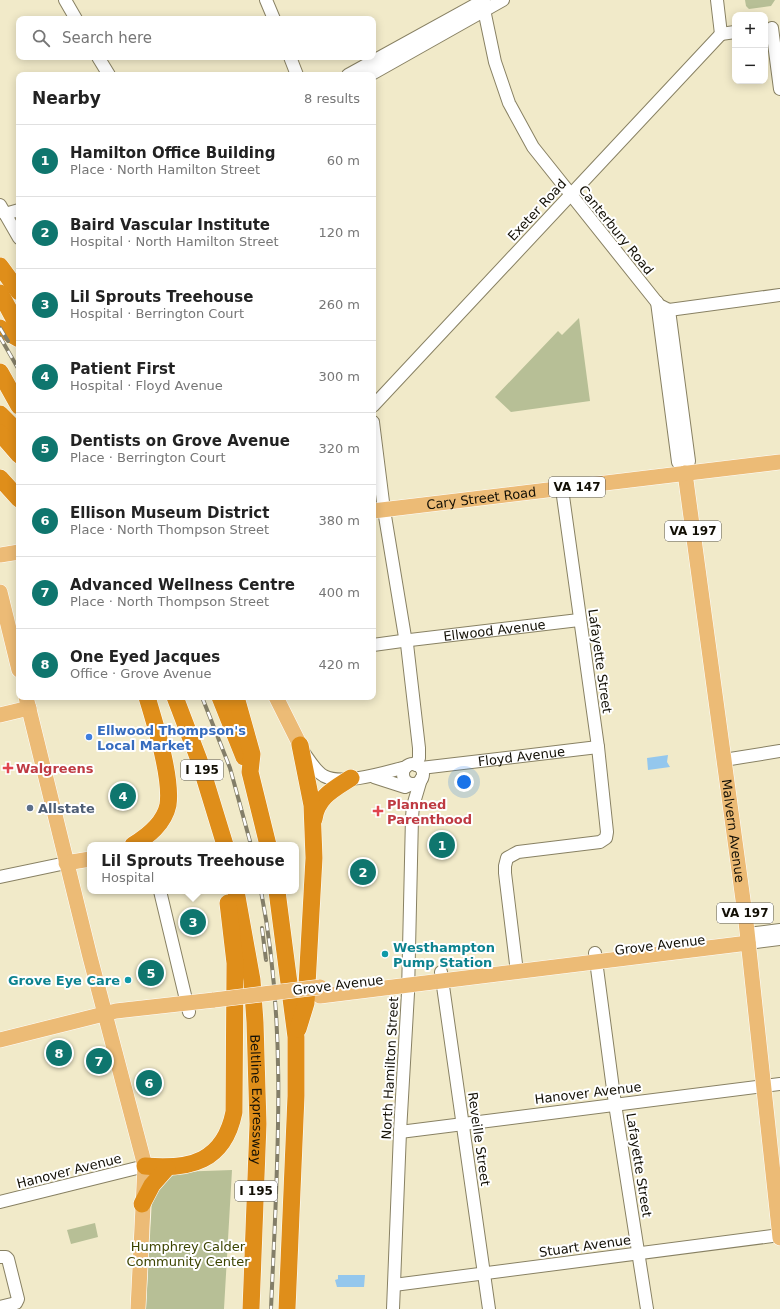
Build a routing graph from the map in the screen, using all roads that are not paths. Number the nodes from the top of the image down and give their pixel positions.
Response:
1 (66, 0) edge
2 (266, 0) edge
3 (503, 0) edge
4 (717, 0) edge
5 (483, 3) edge
6 (74, 16) edge
7 (273, 16) edge
8 (772, 28) edge
9 (732, 32) edge
10 (721, 34) junction
11 (100, 60) edge
12 (291, 60) edge
13 (107, 72) edge
14 (297, 72) edge
15 (354, 72) edge
16 (375, 72) edge
17 (780, 89) edge
18 (570, 195) junction
19 (9, 217) edge
20 (16, 232) edge
21 (0, 266) edge
22 (16, 288) edge
23 (0, 293) edge
24 (780, 295) edge
25 (657, 302) junction
26 (669, 310) junction
27 (16, 322) edge
28 (0, 328) edge
29 (16, 337) edge
30 (0, 372) edge
31 (16, 401) edge
32 (376, 403) edge
33 (0, 414) edge
34 (16, 429) edge
35 (0, 433) edge
36 (16, 452) edge
37 (780, 462) edge
38 (685, 473) junction
39 (376, 475) edge
40 (0, 478) edge
41 (562, 489) junction
42 (16, 496) edge
43 (378, 510) edge
44 (16, 552) edge
45 (0, 555) edge
46 (16, 560) edge
47 (0, 561) edge
48 (0, 592) edge
49 (580, 620) junction
50 (406, 640) junction
51 (376, 645) edge
52 (16, 658) edge
53 (148, 700) edge
54 (176, 700) edge
55 (221, 700) edge
56 (237, 700) edge
57 (278, 700) edge
58 (28, 703) edge
59 (0, 715) edge
60 (300, 745) junction
61 (598, 747) junction
62 (780, 751) edge
63 (724, 760) junction
64 (250, 772) junction
65 (412, 776) junction
66 (374, 777) junction
67 (352, 778) junction
68 (413, 806) junction
69 (313, 825) junction
70 (137, 842) edge
71 (224, 842) edge
72 (267, 842) edge
73 (87, 860) edge
74 (66, 863) junction
75 (0, 877) edge
76 (161, 894) edge
77 (228, 894) edge
78 (237, 894) edge
79 (277, 894) edge
80 (780, 930) edge
81 (748, 939) junction
82 (780, 939) edge
83 (596, 957) junction
84 (516, 967) junction
85 (441, 976) junction
86 (408, 980) junction
87 (188, 1008) junction
88 (106, 1018) junction
89 (296, 1037) junction
90 (0, 1040) edge
91 (780, 1084) edge
92 (763, 1086) junction
93 (615, 1104) junction
94 (462, 1123) junction
95 (400, 1132) junction
96 (145, 1166) junction
97 (167, 1168) junction
98 (0, 1202) edge
99 (142, 1204) junction
100 (780, 1236) edge
101 (639, 1253) junction
102 (0, 1257) edge
103 (484, 1274) junction
104 (394, 1285) junction
105 (0, 1307) edge
106 (138, 1309) edge
107 (251, 1309) edge
108 (287, 1309) edge
109 (393, 1309) edge
110 (490, 1309) edge
111 (648, 1309) edge

1 - 6 street
2 - 7 street
3 - 5 street
4 - 10 street
5 - 15 street
5 - 16 street
5 - 18 street, Canterbury Road
8 - 17 street
9 - 10 street
10 - 18 street, Exeter Road
11 - 13 street
12 - 14 street
18 - 25 street, Canterbury Road
18 - 32 street, Exeter Road
19 - 20 street
21 - 22 highway
23 - 27 highway
24 - 26 street
25 - 26 street, Canterbury Road
25 - 38 street
26 - 38 street
28 - 29 highway
30 - 31 highway
33 - 34 highway
35 - 36 highway
37 - 38 main road, Cary Street Road / VA 147
38 - 41 main road, Cary Street Road / VA 147
38 - 63 main road, Malvern Avenue / VA 197
39 - 43 street, North Hamilton Street
40 - 42 highway
41 - 43 main road, Cary Street Road / VA 147
41 - 49 street, Lafayette Street
43 - 50 street, North Hamilton Street
44 - 45 main road
46 - 47 main road
48 - 52 main road
49 - 50 street, Ellwood Avenue
49 - 61 street, Lafayette Street
50 - 51 street, Ellwood Avenue
50 - 65 street, North Hamilton Street
53 - 70 highway
54 - 71 highway, I 195
55 - 64 highway
56 - 64 highway
57 - 60 main road
58 - 59 main road
58 - 74 main road
60 - 67 street, Floyd Avenue
60 - 69 highway
61 - 65 street, Floyd Avenue
61 - 84 street, Lafayette Street
62 - 63 street
63 - 81 main road, Malvern Avenue / VA 197
64 - 72 highway
65 - 66 street, Floyd Avenue
65 - 66 street, Floyd Avenue
65 - 68 street, North Hamilton Street
65 - 68 street, North Hamilton Street
66 - 67 street, Floyd Avenue
67 - 69 highway
68 - 86 street, North Hamilton Street
69 - 89 highway
73 - 74 main road
74 - 75 street
74 - 88 main road
76 - 87 street
77 - 97 highway
78 - 107 highway, Beltline Expressway / I 195
79 - 89 highway, I 195
80 - 81 street, Grove Avenue
81 - 82 street, Grove Avenue
81 - 83 main road, Grove Avenue
81 - 92 main road, Malvern Avenue / VA 197
83 - 84 main road, Grove Avenue
83 - 93 street, Lafayette Street
84 - 85 main road, Grove Avenue
85 - 86 main road, Grove Avenue
85 - 94 street, Reveille Street
86 - 87 main road, Grove Avenue
86 - 95 street, North Hamilton Street
87 - 88 main road, Grove Avenue
88 - 90 main road, Grove Avenue
88 - 96 main road
89 - 108 highway, I 195
91 - 92 street, Hanover Avenue
92 - 93 street, Hanover Avenue
92 - 100 main road, Malvern Avenue / VA 197
93 - 94 street, Hanover Avenue
93 - 101 street, Lafayette Street
94 - 95 street, Hanover Avenue
94 - 103 street, Reveille Street
95 - 104 street, North Hamilton Street
96 - 97 highway
96 - 98 street, Hanover Avenue
96 - 99 main road
97 - 99 highway
99 - 106 main road
100 - 101 street, Stuart Avenue
101 - 103 street, Stuart Avenue
101 - 111 street, Lafayette Street
102 - 105 street
103 - 104 street, Stuart Avenue
103 - 110 street, Reveille Street
104 - 109 street, North Hamilton Street

